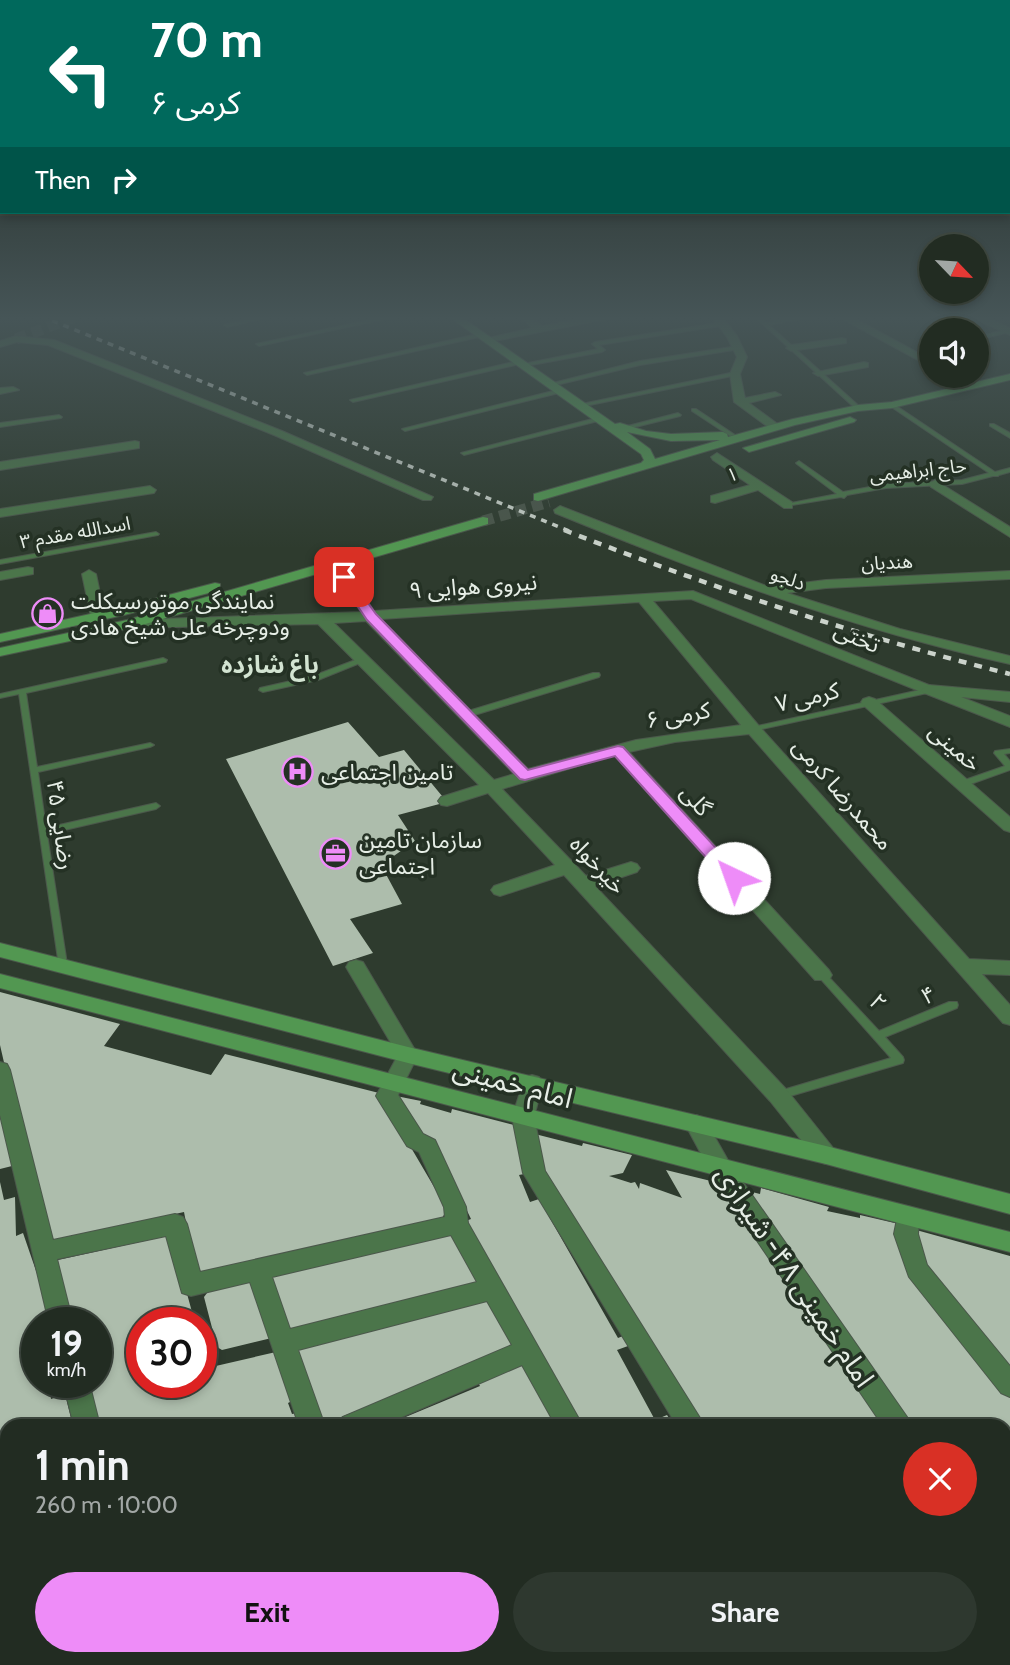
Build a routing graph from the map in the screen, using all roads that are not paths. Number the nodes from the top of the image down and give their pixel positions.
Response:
1 (180, 394) edge
2 (382, 394) edge
3 (533, 394) edge
4 (566, 394) edge
5 (636, 394) edge
6 (739, 394) edge
7 (842, 394) edge
8 (940, 394) edge
9 (775, 395) dead end
10 (353, 400) dead end
11 (740, 402) junction
12 (580, 405) junction
13 (892, 405) junction
14 (858, 408) junction
15 (694, 410) dead end
16 (678, 415) dead end
17 (59, 416) dead end
18 (600, 419) junction
19 (793, 422) junction
20 (0, 425) edge
21 (992, 425) dead end
22 (775, 427) junction
23 (623, 428) junction
24 (405, 429) dead end
25 (818, 429) junction
26 (762, 432) junction
27 (732, 435) junction
28 (1010, 436) edge
29 (135, 445) dead end
30 (464, 453) dead end
31 (717, 457) junction
32 (799, 463) dead end
33 (0, 466) edge
34 (645, 466) junction
35 (1010, 470) edge
36 (996, 475) junction
37 (935, 484) junction
38 (760, 486) junction
39 (150, 490) dead end
40 (844, 496) junction
41 (427, 497) dead end
42 (715, 499) dead end
43 (549, 503) junction
44 (788, 505) joint
45 (0, 513) edge
46 (1010, 533) edge
47 (156, 534) dead end
48 (0, 562) edge
49 (28, 571) dead end
50 (89, 574) dead end
51 (1010, 575) edge
52 (0, 576) edge
53 (344, 577) dead end
54 (766, 592) junction
55 (693, 596) joint
56 (643, 598) junction
57 (98, 617) junction
58 (371, 617) junction
59 (322, 620) junction
60 (130, 624) junction
61 (0, 638) edge
62 (0, 652) edge
63 (163, 660) dead end
64 (1010, 660) edge
65 (361, 661) junction
66 (596, 675) dead end
67 (263, 690) dead end
68 (929, 690) junction
69 (22, 691) junction
70 (0, 696) edge
71 (1010, 698) edge
72 (870, 702) junction
73 (468, 714) junction
74 (1010, 722) edge
75 (753, 729) junction
76 (150, 745) dead end
77 (618, 750) junction
78 (1010, 751) edge
79 (1010, 766) edge
80 (34, 770) junction
81 (525, 776) junction
82 (962, 784) junction
83 (490, 787) junction
84 (447, 801) dead end
85 (156, 806) dead end
86 (1010, 826) edge
87 (43, 832) junction
88 (566, 868) junction
89 (631, 868) dead end
90 (582, 884) junction
91 (500, 890) dead end
92 (0, 950) edge
93 (62, 964) junction
94 (962, 966) junction
95 (356, 967) dead end
96 (1010, 968) edge
97 (822, 975) joint
98 (0, 981) edge
99 (953, 1005) dead end
100 (1010, 1018) edge
101 (878, 1036) junction
102 (408, 1055) junction
103 (0, 1070) edge
104 (394, 1082) junction
105 (532, 1083) junction
106 (778, 1095) junction
107 (523, 1117) junction
108 (696, 1124) junction
109 (826, 1154) junction
110 (721, 1169) junction
111 (1010, 1204) edge
112 (906, 1216) junction
113 (457, 1224) junction
114 (1010, 1242) edge
115 (43, 1252) junction
116 (257, 1269) junction
117 (494, 1288) junction
118 (57, 1307) edge
119 (283, 1342) junction
120 (529, 1350) junction
121 (1010, 1384) edge
122 (80, 1398) edge
123 (85, 1419) edge
124 (310, 1419) edge
125 (368, 1419) edge
126 (566, 1419) edge
127 (688, 1419) edge
128 (893, 1419) edge

1 - 41 street
2 - 10 lane
3 - 24 lane
4 - 12 main road
5 - 12 lane
6 - 11 street
7 - 14 lane
8 - 13 main road
9 - 11 street
11 - 22 street
12 - 18 main road
13 - 14 main road
13 - 25 main road
13 - 36 lane
14 - 19 main road
15 - 27 lane
16 - 23 lane
17 - 20 lane
18 - 23 main road
18 - 30 lane
18 - 34 main road
19 - 22 main road
19 - 25 main road
21 - 28 lane
22 - 26 main road
23 - 27 main road
25 - 31 main road
26 - 27 main road
26 - 34 main road
29 - 33 street
31 - 38 street
31 - 43 main road
32 - 40 lane
34 - 43 main road
35 - 36 lane, حاج ابراهیمی
36 - 37 lane, حاج ابراهیمی
37 - 40 lane, حاج ابراهیمی
37 - 46 street
38 - 42 street, ۱
38 - 44 street
39 - 45 street
40 - 44 lane, حاج ابراهیمی
43 - 54 street, دلجو
47 - 48 lane, ۳ اسدالله مقدم
49 - 52 street
50 - 57 street
51 - 54 street, هندیان
53 - 58 street
54 - 64 street, دلجو
55 - 56 street, نیروی هوایی ۹
55 - 68 street, تختی
56 - 58 street, نیروی هوایی ۹
56 - 75 street, محمدرضا کرمی
57 - 60 main road
57 - 61 main road
58 - 59 street, نیروی هوایی ۹
58 - 73 street
59 - 60 street, نیروی هوایی ۹
59 - 65 street, خیرخواه
60 - 62 main road
63 - 69 lane
65 - 67 lane
65 - 83 street, خیرخواه
66 - 73 lane
68 - 71 street, تختی
68 - 72 lane, کرمی ۷
68 - 74 street
69 - 70 lane
69 - 80 lane, رضایی ۴۵
72 - 75 lane, کرمی ۷
72 - 82 street, خمینی
73 - 81 street
75 - 77 street, کرمی ۶
75 - 94 street, محمدرضا کرمی
76 - 80 lane
77 - 81 street, کرمی ۶
77 - 97 street, گلی
78 - 79 lane
79 - 82 lane
80 - 87 lane, رضایی ۴۵
81 - 83 street, کرمی ۶
82 - 86 street, خمینی
83 - 84 street, کرمی ۶
83 - 88 street, خیرخواه
85 - 87 lane
87 - 93 lane, رضایی ۴۵
88 - 90 street, خیرخواه
88 - 91 street
89 - 90 street
90 - 106 street, خیرخواه
92 - 93 main road, امام خمینی
93 - 102 main road, امام خمینی
94 - 96 street
94 - 100 street, محمدرضا کرمی
95 - 102 street
97 - 101 lane, ۲
98 - 104 main road, امام خمینی
99 - 101 lane, ۴
101 - 106 lane, ۲
102 - 104 street
102 - 105 main road, امام خمینی
103 - 115 street
104 - 107 main road, امام خمینی
104 - 113 street
105 - 107 street
105 - 108 main road, امام خمینی
106 - 109 street, خیرخواه
107 - 110 main road, امام خمینی
107 - 127 street
108 - 109 main road, امام خمینی
108 - 110 street, امام خمینی ۴۸- شیرازی
109 - 111 main road, امام خمینی
110 - 112 main road, امام خمینی
110 - 128 street, امام خمینی ۴۸- شیرازی
112 - 114 main road, امام خمینی
112 - 121 street
113 - 116 street
113 - 117 street
115 - 116 street
115 - 118 street
116 - 119 street
117 - 119 street
117 - 120 street
119 - 124 street
120 - 125 street
120 - 126 street
122 - 123 street

